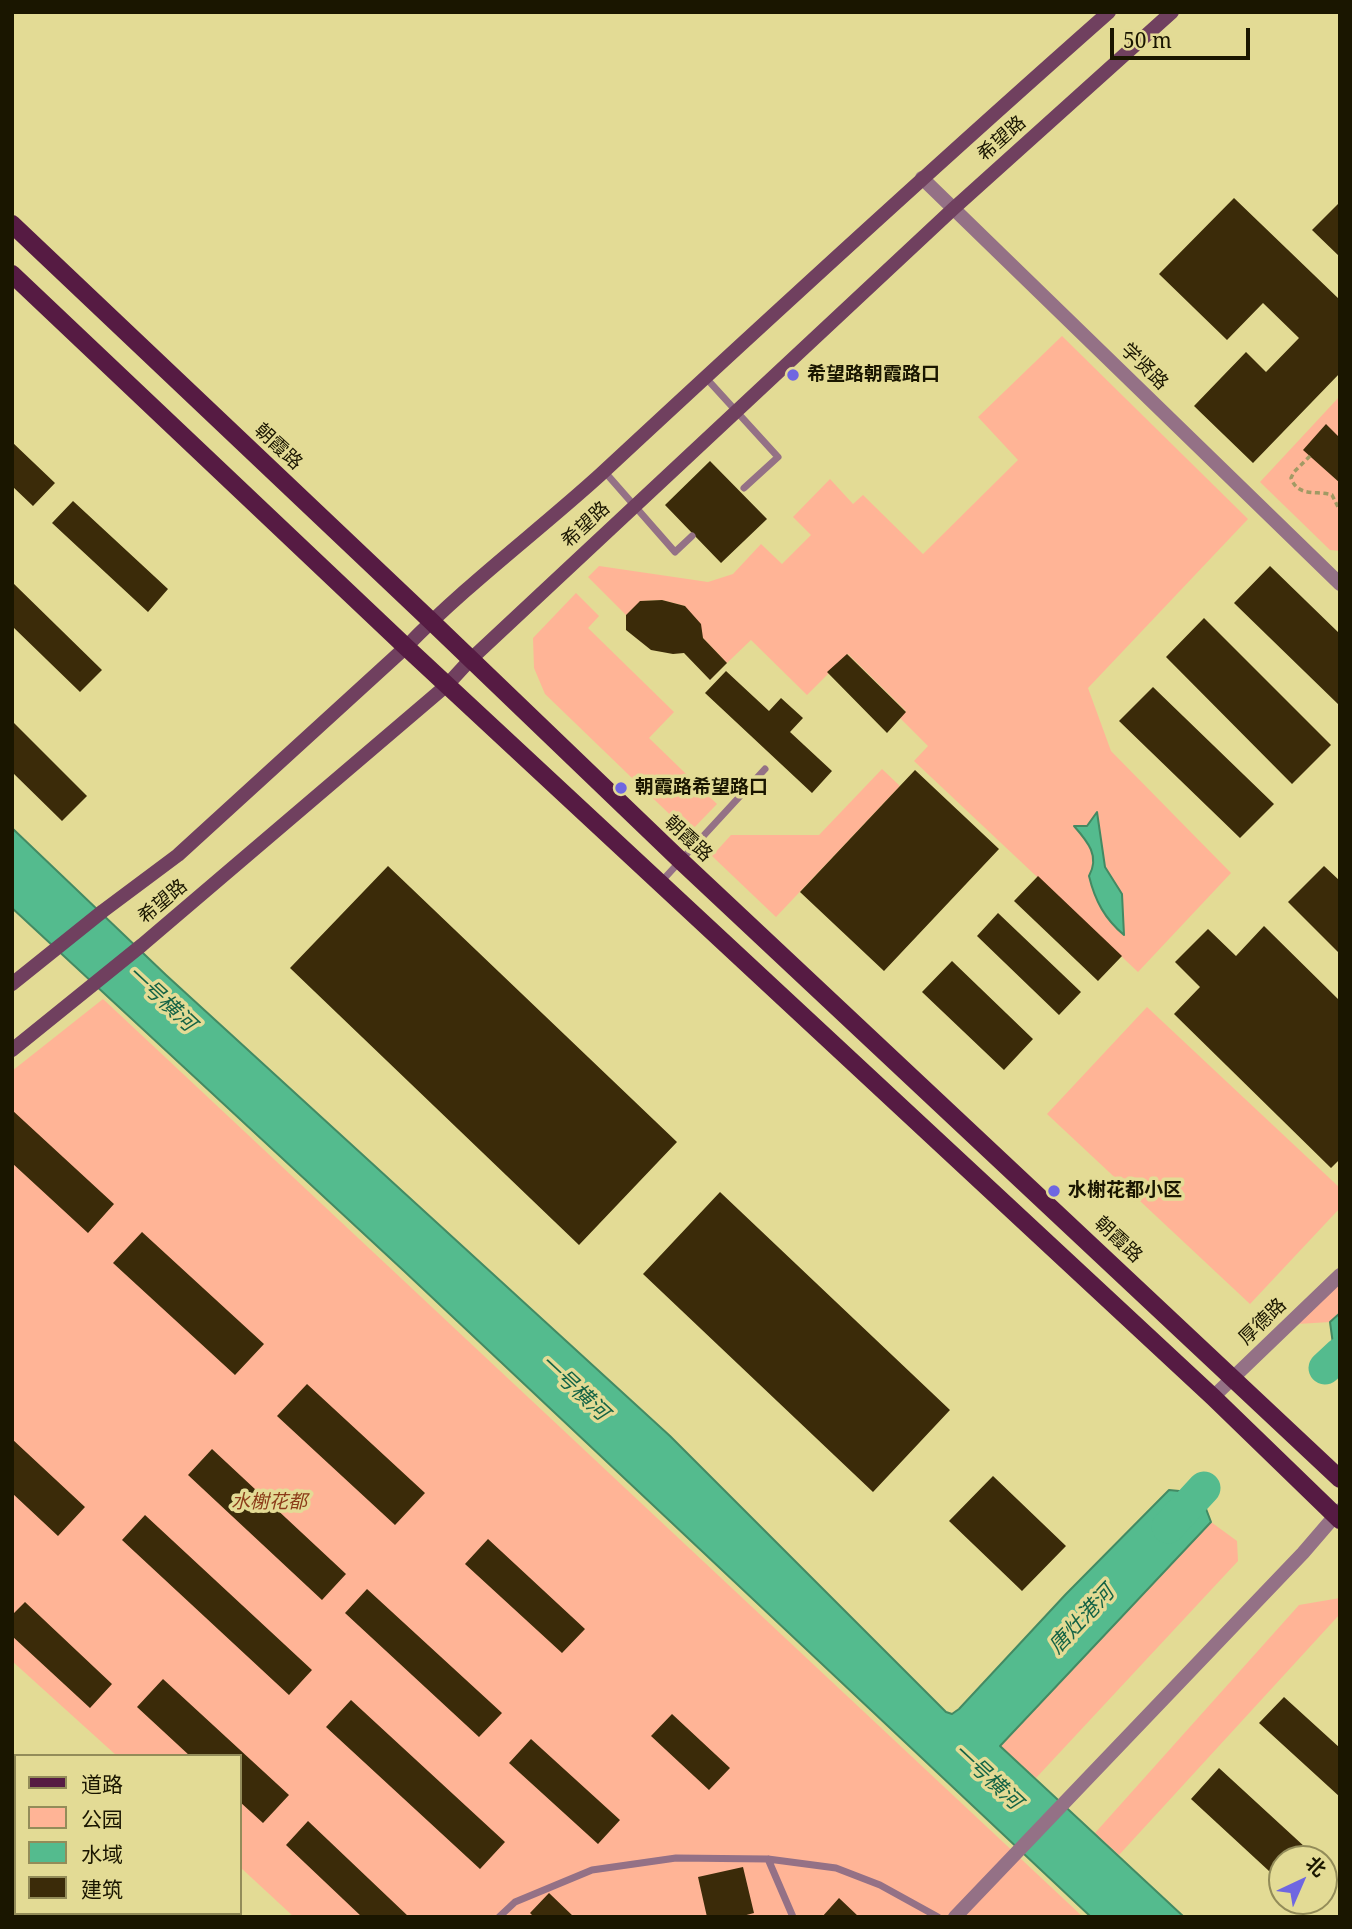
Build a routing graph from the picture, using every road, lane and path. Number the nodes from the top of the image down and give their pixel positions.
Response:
1 (1109, 12) edge
2 (1171, 12) edge
3 (922, 178) junction
4 (953, 209) junction
5 (12, 224) edge
6 (12, 274) edge
7 (705, 377) junction
8 (1310, 456) dead end
9 (604, 471) junction
10 (744, 488) dead end
11 (1340, 511) edge
12 (692, 536) dead end
13 (1340, 584) edge
14 (431, 621) junction
15 (406, 647) junction
16 (470, 660) junction
17 (447, 685) junction
18 (765, 769) dead end
19 (681, 861) junction
20 (660, 883) junction
21 (12, 984) edge
22 (13, 1047) edge
23 (1340, 1275) edge
24 (1233, 1377) junction
25 (1213, 1397) junction
26 (1340, 1479) edge
27 (1338, 1515) edge
28 (768, 1859) junction
29 (499, 1917) edge
30 (793, 1917) edge
31 (938, 1917) edge
32 (955, 1917) edge

1 - 3 main road, 希望路
2 - 4 main road, 希望路
3 - 4 street, 学贤路
3 - 7 main road, 希望路
4 - 13 street, 学贤路
4 - 16 main road, 希望路
5 - 14 main road, 朝霞路
6 - 15 main road
7 - 9 main road, 希望路
7 - 10 lane
8 - 11 path
9 - 12 lane
9 - 14 main road, 希望路
14 - 15 main road, 希望路
14 - 16 main road, 朝霞路
15 - 17 main road
15 - 21 main road, 希望路
16 - 17 main road, 希望路
16 - 19 main road, 朝霞路
17 - 20 main road
17 - 22 main road, 希望路
18 - 19 lane
19 - 20 lane
19 - 24 main road, 朝霞路
20 - 25 main road
23 - 24 street, 厚德路
24 - 25 street, 厚德路
24 - 26 main road, 朝霞路
25 - 27 main road
27 - 32 street
28 - 29 lane
28 - 30 lane
28 - 31 lane

